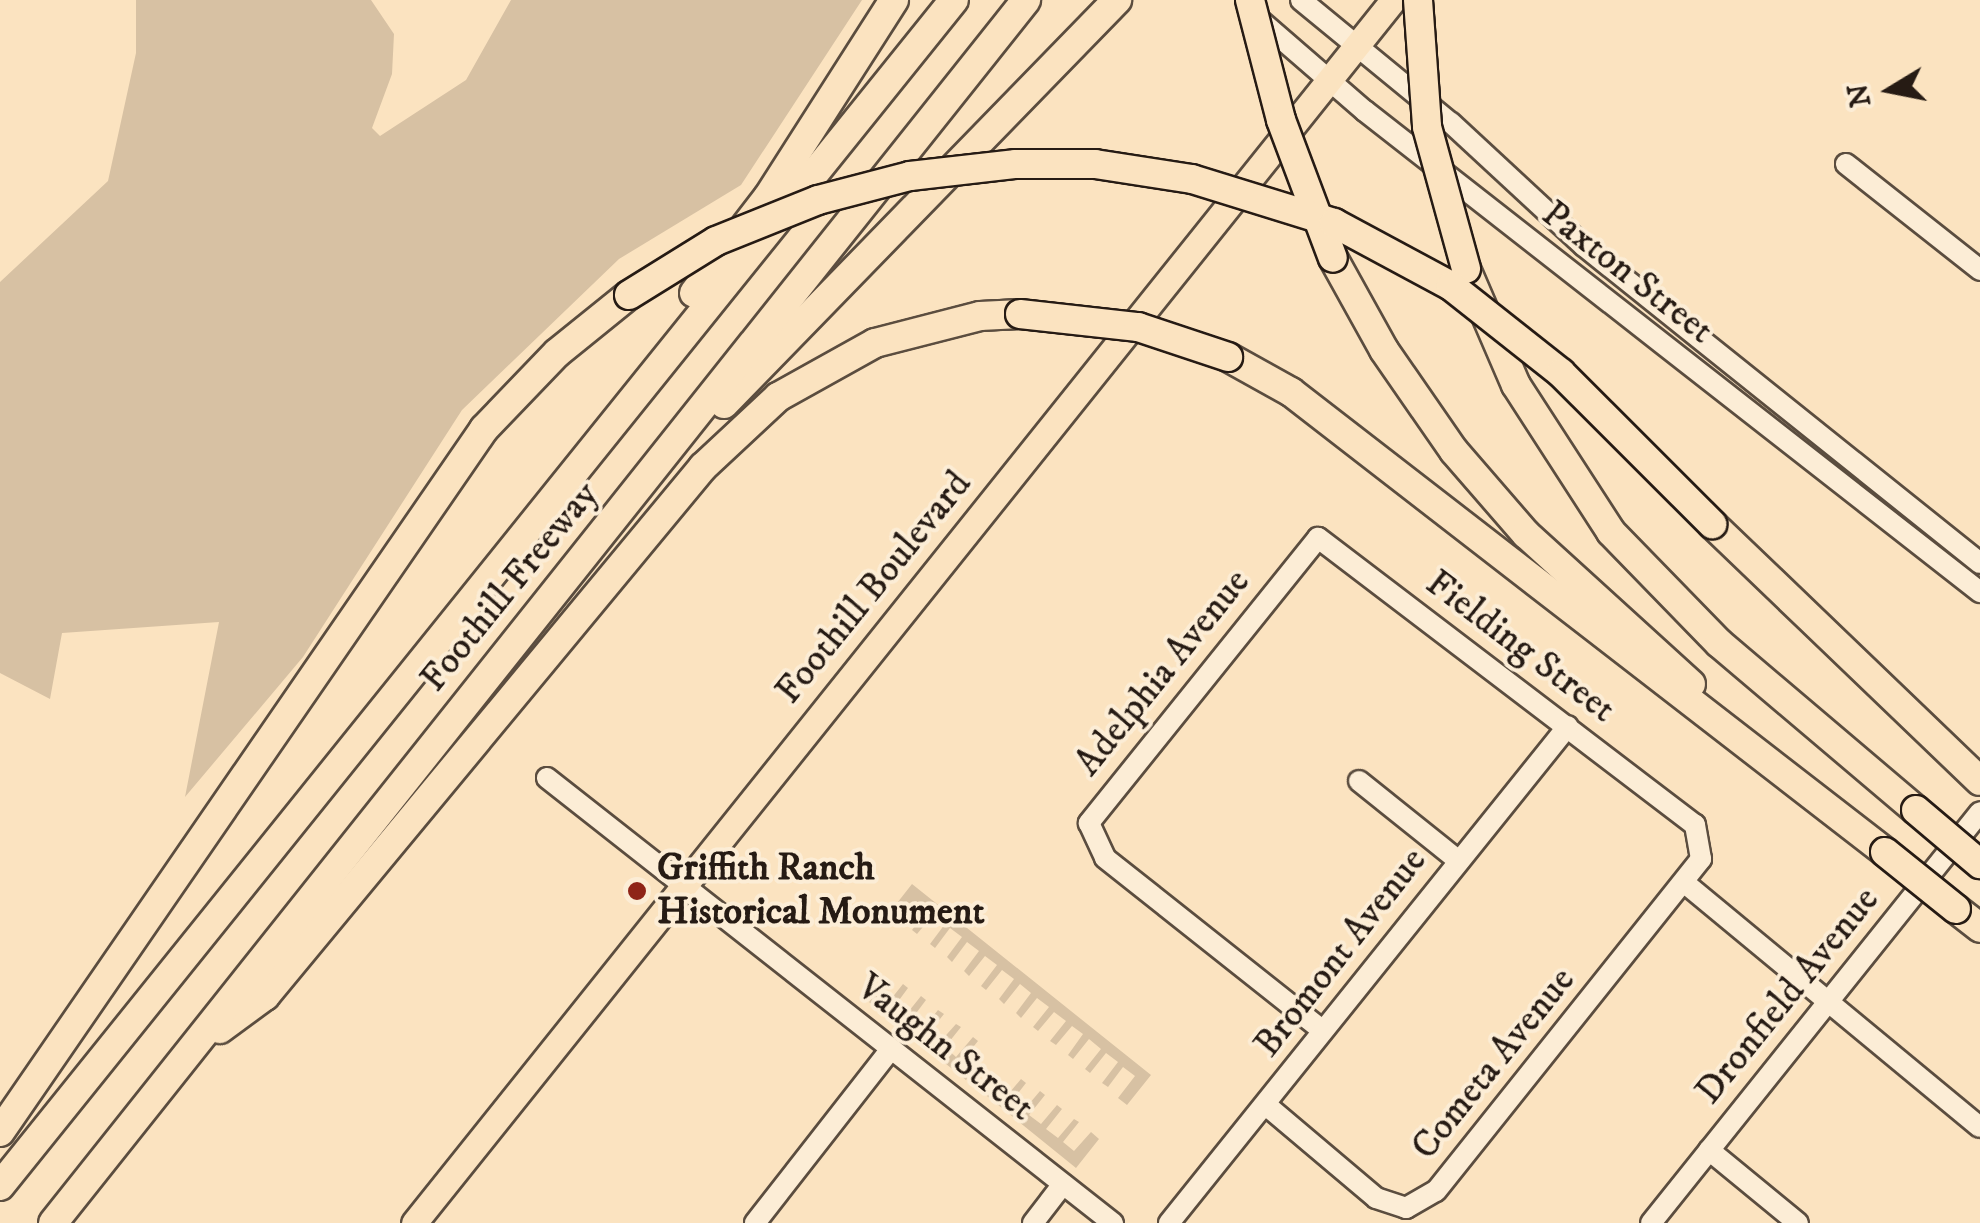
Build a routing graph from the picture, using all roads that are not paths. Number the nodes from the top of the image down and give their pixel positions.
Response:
1 (894, 0) edge
2 (954, 0) edge
3 (1026, 0) edge
4 (1117, 0) edge
5 (1238, 0) edge
6 (1250, 0) edge
7 (1300, 0) edge
8 (1393, 0) edge
9 (1418, 0) edge
10 (1355, 47) junction
11 (1328, 81) junction
12 (1846, 164) dead end
13 (1980, 270) edge
14 (586, 456) junction
15 (631, 497) junction
16 (1318, 538) joint
17 (1980, 563) edge
18 (1980, 592) edge
19 (1568, 726) junction
20 (547, 778) dead end
21 (1360, 781) dead end
22 (1980, 781) edge
23 (1980, 812) edge
24 (1680, 813) joint
25 (1885, 852) junction
26 (1458, 861) junction
27 (1980, 864) edge
28 (1686, 884) junction
29 (684, 886) junction
30 (1980, 928) edge
31 (1828, 1003) junction
32 (1321, 1029) junction
33 (199, 1044) junction
34 (890, 1050) junction
35 (1266, 1106) junction
36 (1980, 1126) edge
37 (0, 1132) edge
38 (1709, 1150) junction
39 (1063, 1184) junction
40 (0, 1186) edge
41 (53, 1223) edge
42 (414, 1223) edge
43 (754, 1223) edge
44 (1033, 1223) edge
45 (1113, 1223) edge
46 (1169, 1223) edge
47 (1650, 1223) edge
48 (1798, 1223) edge

1 - 14 highway
2 - 14 highway, Foothill Freeway
3 - 15 highway, Foothill Freeway
4 - 15 highway
5 - 11 street, Paxton Street
6 - 25 highway, bridge
7 - 10 street, Paxton Street
8 - 10 main road, Foothill Boulevard
9 - 27 highway, bridge
10 - 11 main road, Foothill Boulevard
10 - 17 street, Paxton Street
11 - 18 street, Paxton Street
11 - 29 main road, Foothill Boulevard
12 - 13 street
14 - 40 highway, Foothill Freeway
15 - 33 highway, Foothill Freeway
16 - 19 street, Fielding Street
16 - 32 street, Adelphia Avenue
19 - 24 street, Fielding Street
19 - 26 street, Bromont Avenue
20 - 29 street, Vaughn Street
21 - 26 street
22 - 37 highway, bridge
23 - 31 street, Dronfield Avenue
24 - 28 street, Cometa Avenue
25 - 30 highway, bridge
25 - 33 highway, bridge
26 - 32 street, Bromont Avenue
28 - 31 street
28 - 35 street, Cometa Avenue
29 - 34 street, Vaughn Street
29 - 42 main road, Foothill Boulevard
31 - 36 street
31 - 38 street, Dronfield Avenue
32 - 35 street, Bromont Avenue
33 - 41 highway, Foothill Freeway
34 - 39 street, Vaughn Street
34 - 43 street
35 - 46 street, Bromont Avenue
38 - 47 street, Dronfield Avenue
38 - 48 street
39 - 44 street
39 - 45 street, Vaughn Street

